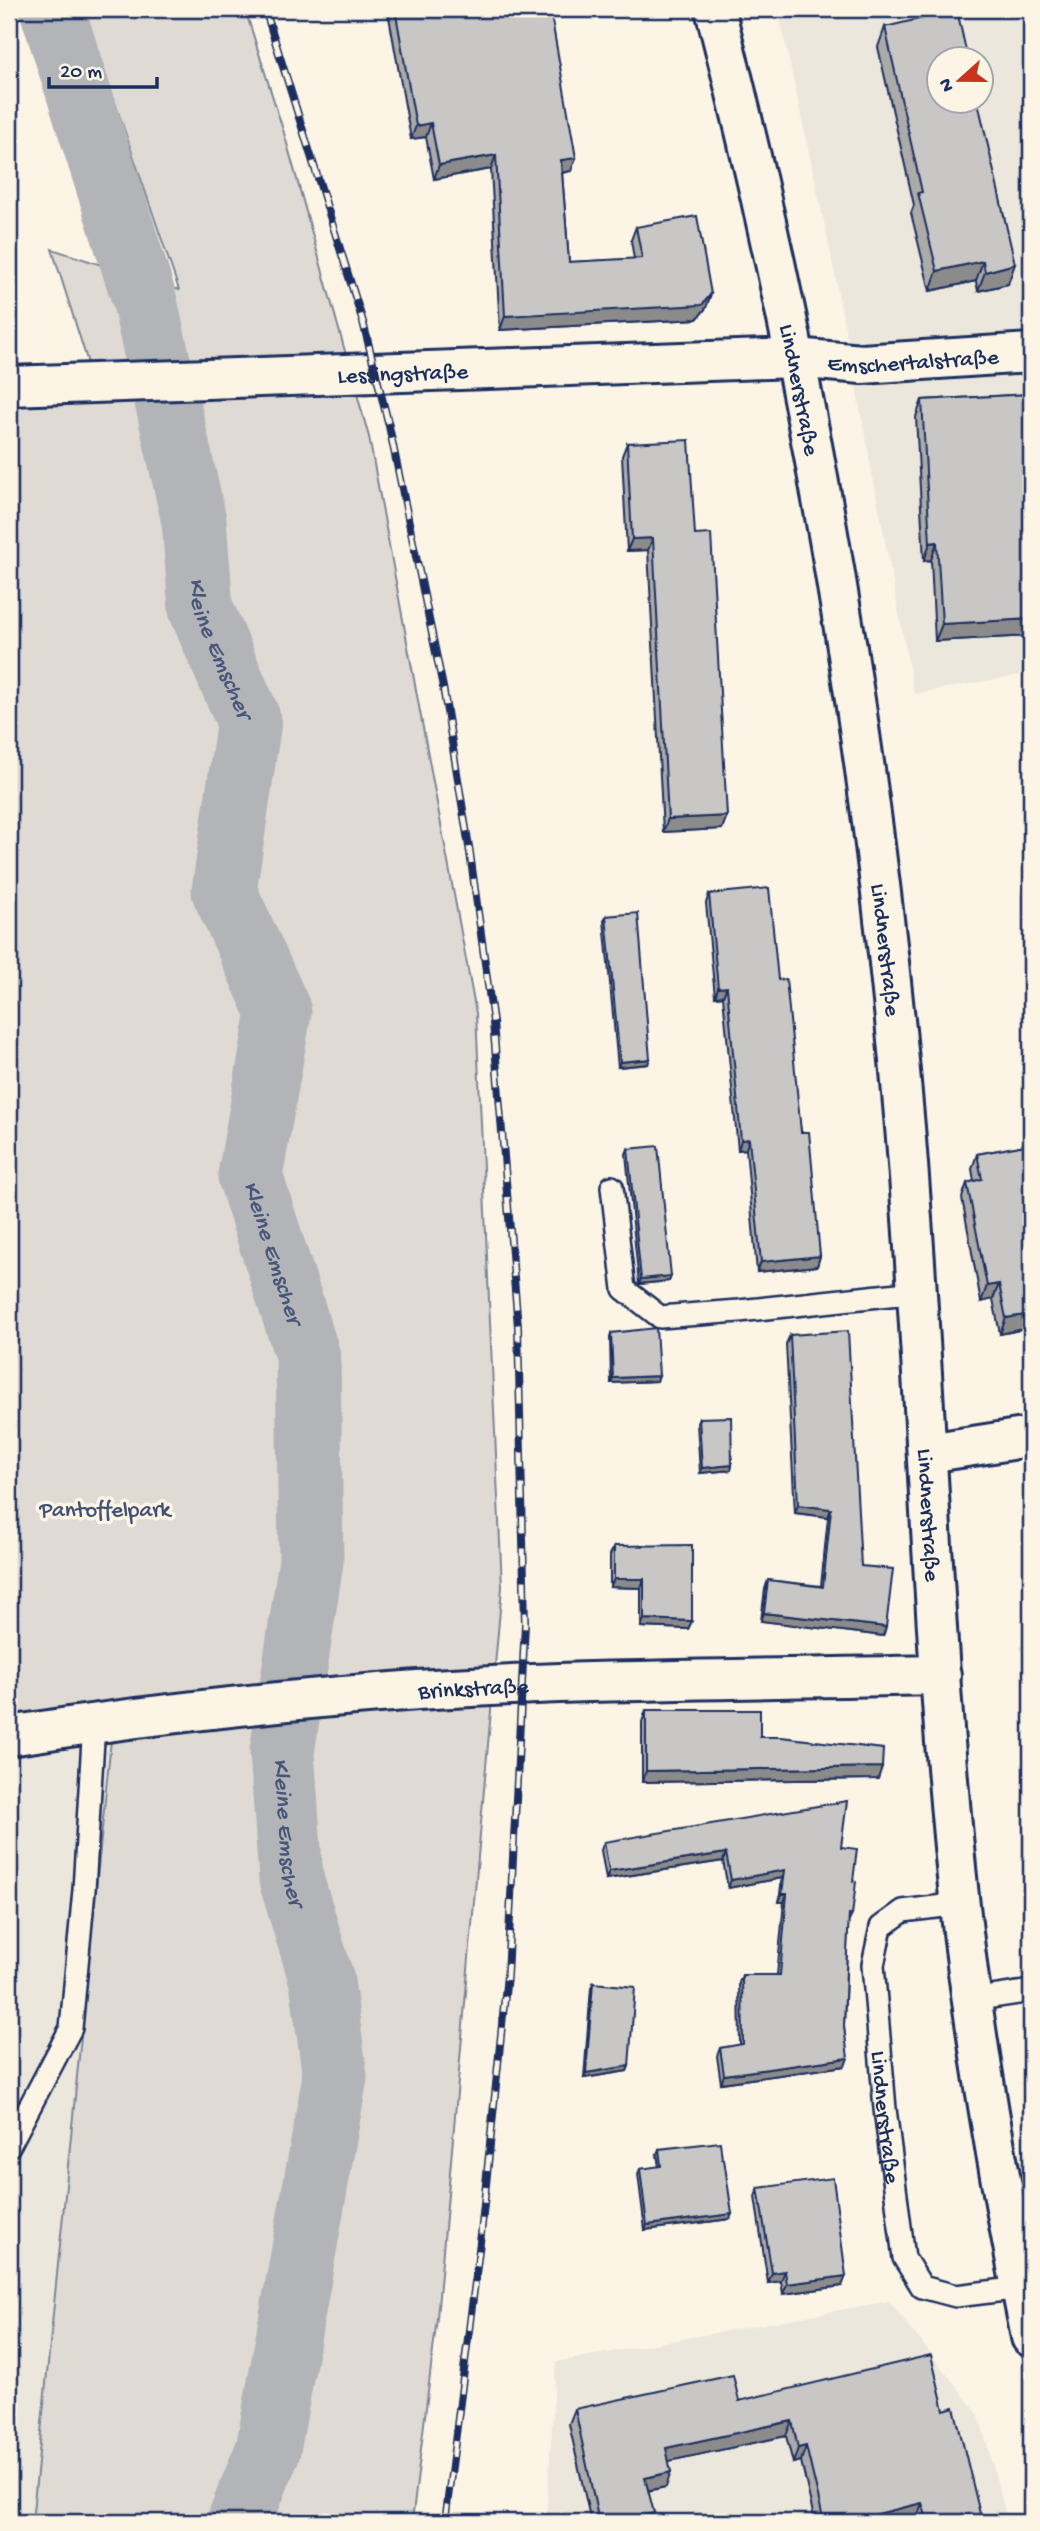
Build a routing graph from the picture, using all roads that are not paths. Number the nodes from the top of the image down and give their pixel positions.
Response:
1 (715, 9) edge
2 (1031, 353) edge
3 (795, 358) junction
4 (9, 386) edge
5 (612, 1187) dead end
6 (917, 1292) junction
7 (1031, 1437) edge
8 (928, 1453) junction
9 (941, 1675) junction
10 (94, 1723) junction
11 (9, 1736) edge
12 (960, 1904) junction
13 (1031, 1990) edge
14 (972, 2000) junction
15 (9, 2146) edge
16 (1026, 2287) edge
17 (1031, 2337) edge

1 - 3 street, Lindnerstraße
2 - 3 street, Emschertalstraße
3 - 4 street, Lessingstraße
3 - 6 street, Lindnerstraße
5 - 6 lane
6 - 8 street, Lindnerstraße
7 - 8 street
8 - 9 street, Lindnerstraße
9 - 10 street, Brinkstraße
9 - 12 street, Lindnerstraße
10 - 11 street, Brinkstraße
10 - 15 lane
12 - 14 street, Lindnerstraße
12 - 16 lane, Lindnerstraße
13 - 14 lane
14 - 16 street, Lindnerstraße
16 - 17 street, Lindnerstraße

